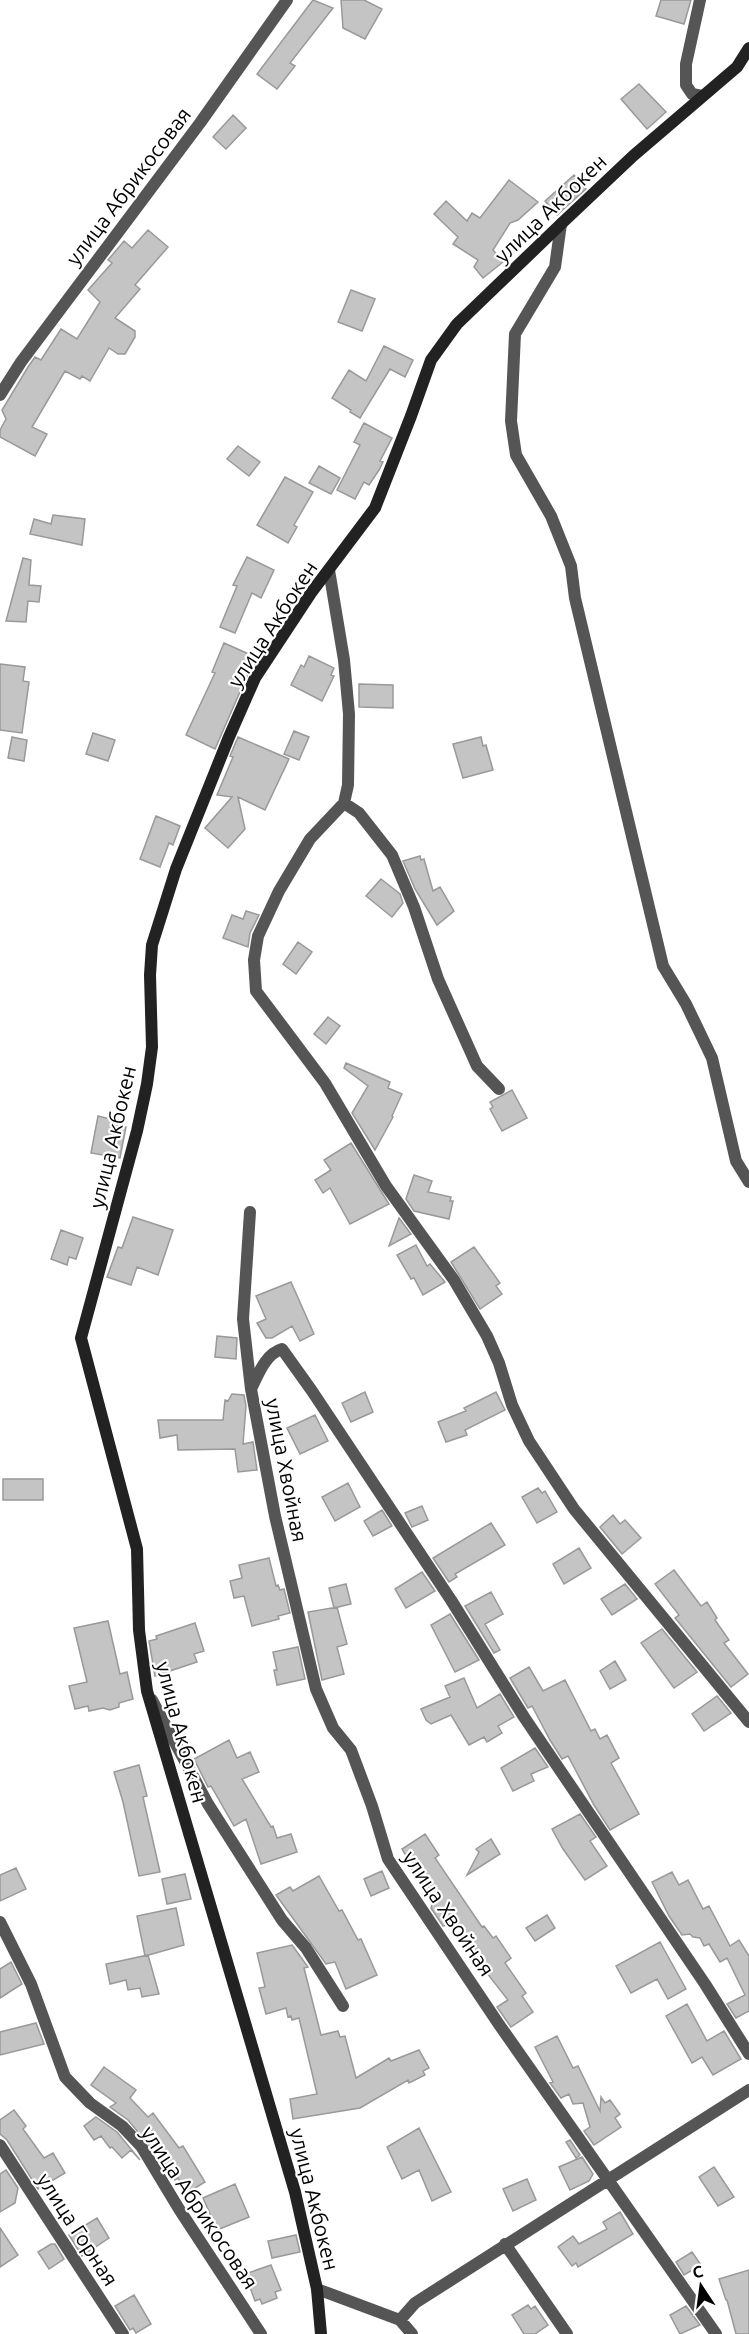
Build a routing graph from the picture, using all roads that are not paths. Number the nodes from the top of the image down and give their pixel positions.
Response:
1 (287, 0) edge
2 (700, 0) edge
3 (749, 48) edge
4 (702, 96) junction
5 (561, 224) junction
6 (0, 395) edge
7 (329, 570) junction
8 (344, 803) junction
9 (499, 1089) dead end
10 (749, 1182) edge
11 (250, 1212) dead end
12 (250, 1389) junction
13 (147, 1691) junction
14 (749, 1722) edge
15 (0, 1922) edge
16 (343, 2006) dead end
17 (749, 2054) edge
18 (749, 2090) edge
19 (0, 2145) edge
20 (609, 2179) junction
21 (505, 2244) junction
22 (317, 2289) junction
23 (400, 2320) junction
24 (123, 2334) edge
25 (261, 2334) edge
26 (321, 2334) edge
27 (412, 2334) edge
28 (567, 2334) edge
29 (716, 2334) edge

1 - 6 street, улица Абрикосовая
2 - 4 street
3 - 4 street, улица Акбокен
4 - 5 street, улица Акбокен
5 - 7 street, улица Акбокен
5 - 10 street
7 - 8 street
7 - 13 street, улица Акбокен
8 - 9 street
8 - 14 street
11 - 12 street, улица Хвойная
12 - 17 street
12 - 20 street, улица Хвойная
13 - 16 street
13 - 22 street, улица Акбокен
15 - 25 street, улица Абрикосовая
18 - 20 street
19 - 24 street, улица Горная
20 - 21 street
20 - 29 street, улица Хвойная
21 - 23 street
21 - 28 street
22 - 23 street
22 - 26 street, улица Акбокен
23 - 27 street

